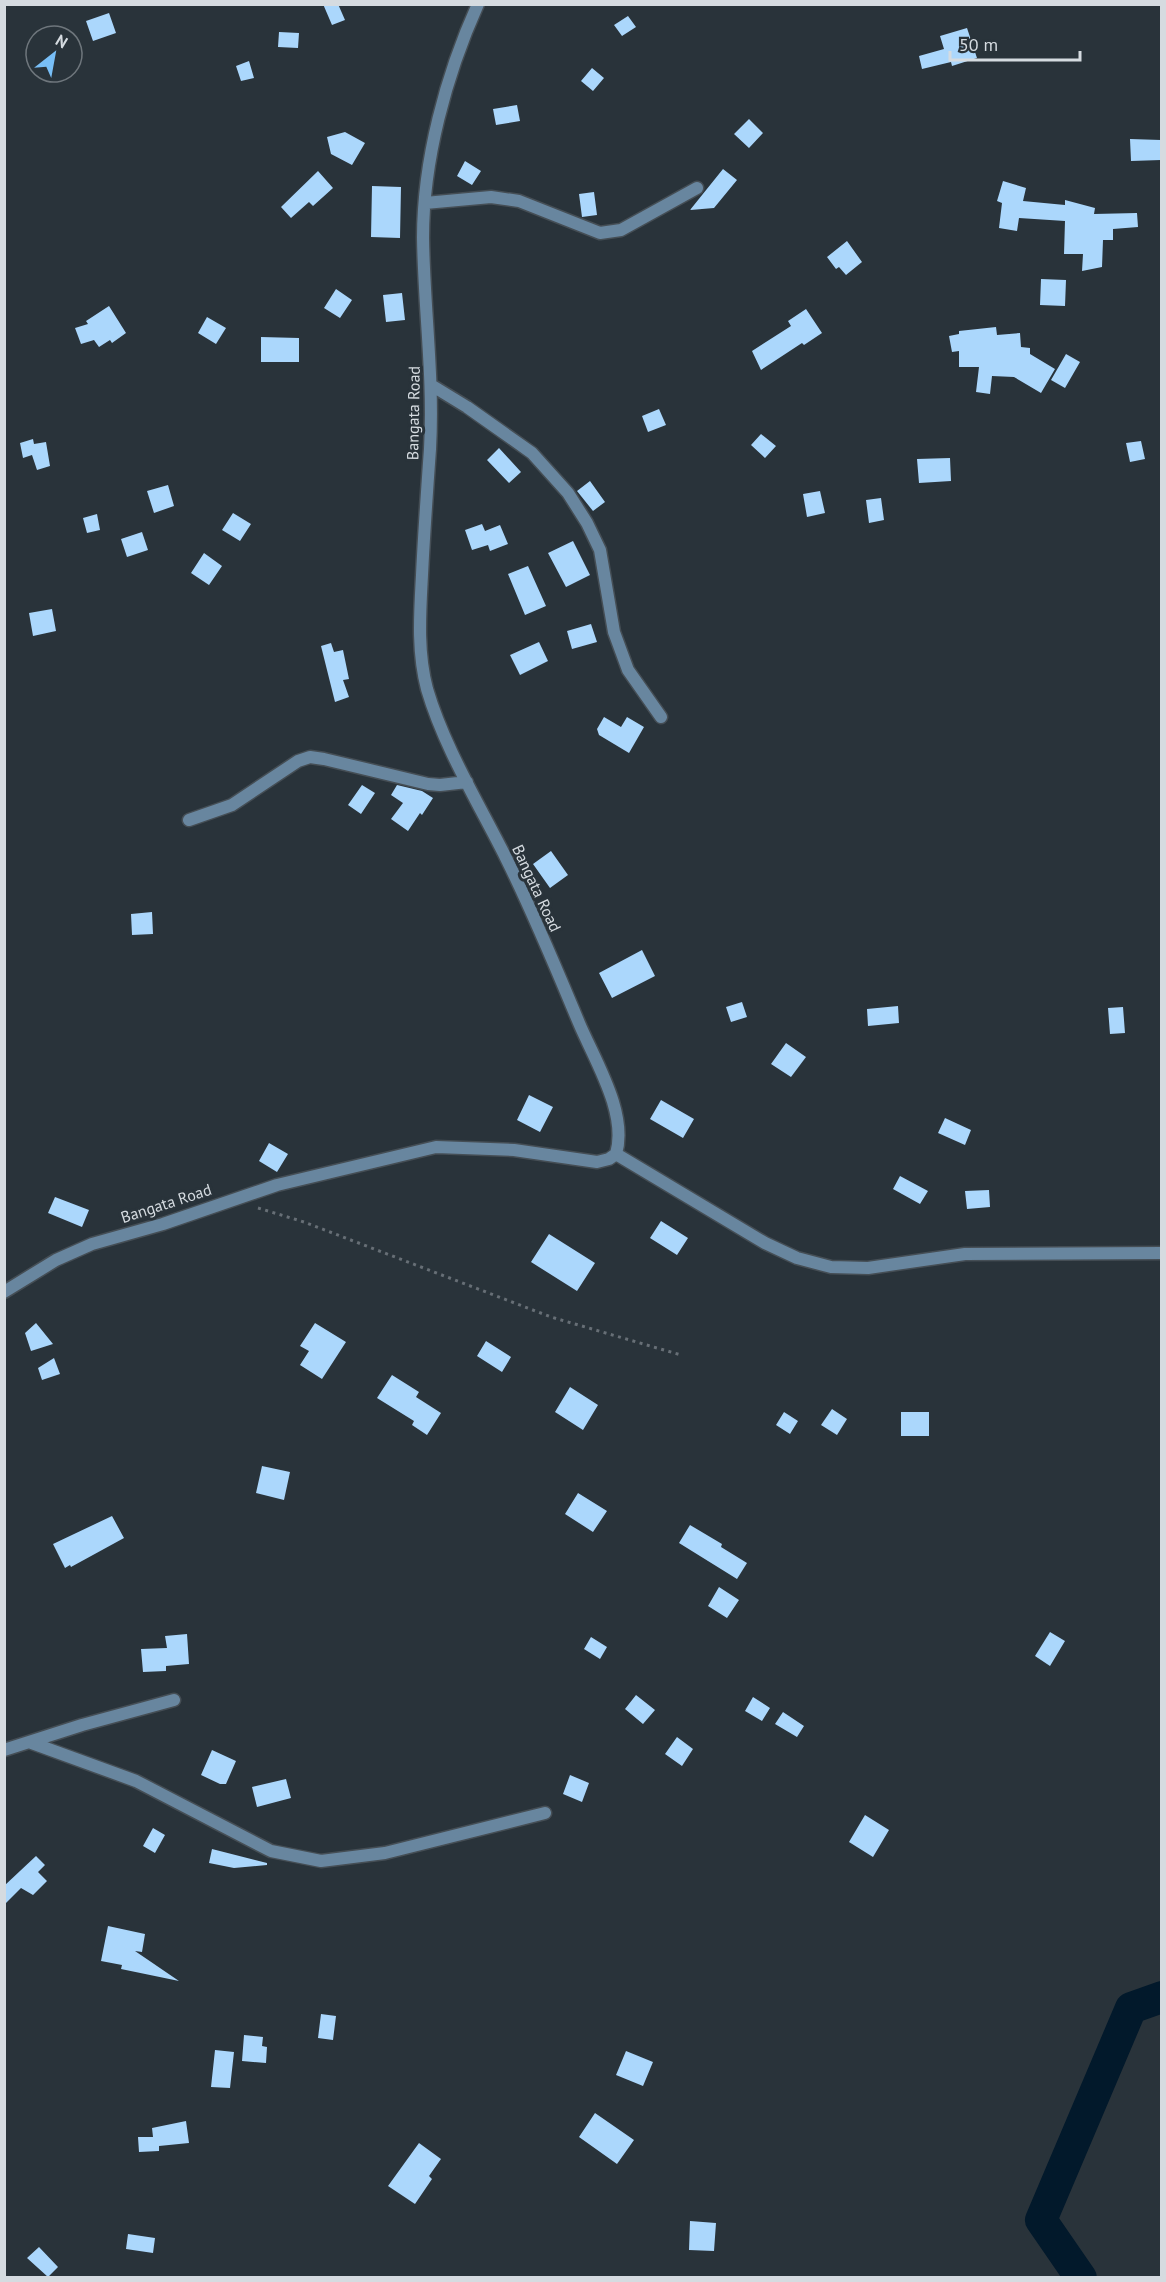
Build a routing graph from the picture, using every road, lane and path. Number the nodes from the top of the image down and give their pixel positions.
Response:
1 (478, 4) edge
2 (697, 188) dead end
3 (425, 203) junction
4 (431, 385) junction
5 (661, 717) dead end
6 (467, 782) junction
7 (189, 820) dead end
8 (616, 1154) junction
9 (231, 1200) junction
10 (1161, 1253) edge
11 (4, 1292) edge
12 (681, 1355) dead end
13 (174, 1700) dead end
14 (29, 1742) junction
15 (4, 1750) edge
16 (545, 1813) dead end

1 - 3 street, Bangata Road
2 - 3 street
3 - 4 street, Bangata Road
4 - 5 street
4 - 6 street, Bangata Road
6 - 7 street
6 - 8 street, Bangata Road
8 - 9 street, Bangata Road
8 - 10 street
9 - 11 street, Bangata Road
9 - 12 path
13 - 14 street
14 - 15 street
14 - 16 street

